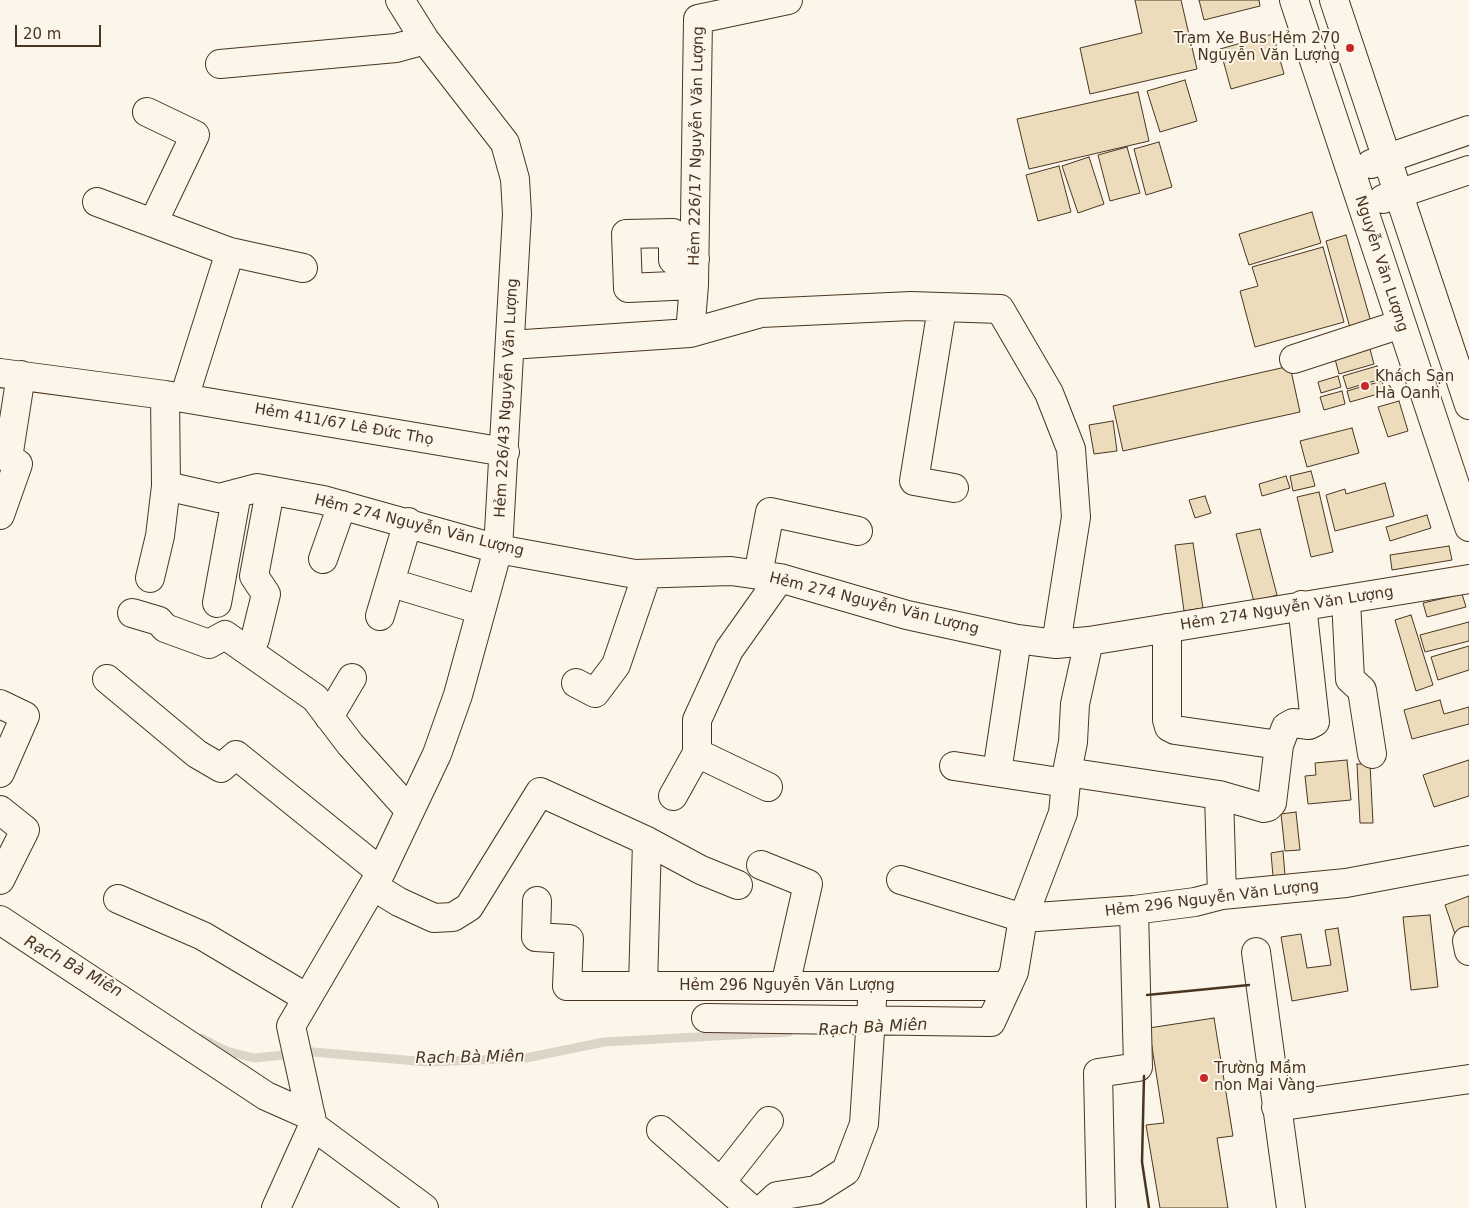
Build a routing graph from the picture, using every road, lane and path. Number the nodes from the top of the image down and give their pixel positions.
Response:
1 (400, 0) edge
2 (788, 0) edge
3 (1294, 0) edge
4 (1334, 0) edge
5 (425, 40) junction
6 (220, 64) dead end
7 (147, 112) dead end
8 (1469, 130) edge
9 (1387, 159) junction
10 (1469, 170) edge
11 (1350, 171) junction
12 (1399, 193) junction
13 (97, 202) dead end
14 (1362, 206) junction
15 (153, 223) junction
16 (230, 252) junction
17 (695, 259) junction
18 (303, 268) dead end
19 (694, 286) junction
20 (942, 308) junction
21 (1401, 324) junction
22 (690, 333) junction
23 (510, 345) junction
24 (1294, 359) dead end
25 (10, 374) edge
26 (175, 396) junction
27 (1469, 405) edge
28 (505, 452) junction
29 (166, 486) junction
30 (954, 488) dead end
31 (270, 491) junction
32 (237, 493) junction
33 (342, 505) junction
34 (0, 515) edge
35 (408, 522) junction
36 (1469, 527) edge
37 (858, 531) dead end
38 (498, 549) junction
39 (323, 559) dead end
40 (647, 574) junction
41 (769, 576) junction
42 (150, 578) dead end
43 (1469, 579) edge
44 (405, 587) dead end
45 (1346, 600) junction
46 (217, 603) dead end
47 (1302, 605) junction
48 (481, 610) junction
49 (132, 613) dead end
50 (380, 616) dead end
51 (1167, 628) junction
52 (254, 639) dead end
53 (1017, 639) junction
54 (1089, 641) junction
55 (1056, 644) junction
56 (352, 678) dead end
57 (106, 679) dead end
58 (576, 683) dead end
59 (0, 704) edge
60 (329, 718) junction
61 (1279, 745) junction
62 (697, 753) junction
63 (1372, 754) dead end
64 (954, 766) dead end
65 (0, 772) edge
66 (997, 772) junction
67 (1066, 778) junction
68 (768, 787) dead end
69 (1219, 795) junction
70 (673, 796) dead end
71 (0, 810) edge
72 (410, 811) junction
73 (648, 841) junction
74 (1469, 860) edge
75 (761, 865) dead end
76 (377, 879) junction
77 (0, 880) edge
78 (901, 880) dead end
79 (738, 885) dead end
80 (1222, 895) junction
81 (118, 898) dead end
82 (537, 901) dead end
83 (1134, 910) junction
84 (1023, 918) junction
85 (0, 920) edge
86 (1256, 952) dead end
87 (643, 986) junction
88 (785, 986) junction
89 (873, 986) junction
90 (1007, 986) junction
91 (307, 998) junction
92 (706, 1018) dead end
93 (871, 1020) junction
94 (1469, 1079) edge
95 (1276, 1108) junction
96 (311, 1114) junction
97 (769, 1121) dead end
98 (661, 1130) dead end
99 (721, 1182) junction
100 (276, 1208) edge
101 (424, 1208) edge
102 (750, 1208) edge
103 (764, 1208) edge
104 (1101, 1208) edge
105 (1291, 1208) edge

1 - 5 street, Hẻm 226/43 Nguyễn Văn Lượng
2 - 17 street, Hẻm 226/17 Nguyễn Văn Lượng
3 - 11 street, Nguyễn Văn Lượng
4 - 9 street
5 - 6 street
5 - 23 street, Hẻm 226/43 Nguyễn Văn Lượng
7 - 15 street
8 - 9 street
9 - 11 street
9 - 12 street
10 - 12 street
11 - 14 street, Nguyễn Văn Lượng
12 - 14 street
12 - 27 street
13 - 15 street
14 - 21 street, Nguyễn Văn Lượng
15 - 16 street
16 - 18 street
16 - 26 street
17 - 19 street, Hẻm 226/17 Nguyễn Văn Lượng
17 - 19 street
19 - 22 street, Hẻm 226/17 Nguyễn Văn Lượng
20 - 22 street
20 - 30 street
20 - 55 street
21 - 24 street
21 - 36 street, Nguyễn Văn Lượng
22 - 23 street
23 - 28 street, Hẻm 226/43 Nguyễn Văn Lượng
25 - 26 street, Hẻm 411/67 Lê Đức Thọ
25 - 34 street
26 - 28 street, Hẻm 411/67 Lê Đức Thọ
26 - 29 street
28 - 38 street, Hẻm 226/43 Nguyễn Văn Lượng
29 - 32 street, Hẻm 274 Nguyễn Văn Lượng
29 - 42 street
31 - 32 street, Hẻm 274 Nguyễn Văn Lượng
31 - 33 street, Hẻm 274 Nguyễn Văn Lượng
31 - 52 street
32 - 46 street
33 - 35 street, Hẻm 274 Nguyễn Văn Lượng
33 - 39 street
35 - 38 street, Hẻm 274 Nguyễn Văn Lượng
35 - 50 street
37 - 41 street
38 - 40 street, Hẻm 274 Nguyễn Văn Lượng
38 - 48 street, Hẻm 226/43 Nguyễn Văn Lượng
40 - 41 street, Hẻm 274 Nguyễn Văn Lượng
40 - 58 street
41 - 53 street, Hẻm 274 Nguyễn Văn Lượng
41 - 62 street
43 - 45 street, Hẻm 274 Nguyễn Văn Lượng
44 - 48 street
45 - 47 street, Hẻm 274 Nguyễn Văn Lượng
45 - 63 street
47 - 51 street, Hẻm 274 Nguyễn Văn Lượng
47 - 61 street
48 - 72 street, Hẻm 226/43 Nguyễn Văn Lượng
49 - 60 street
51 - 54 street, Hẻm 274 Nguyễn Văn Lượng
51 - 61 street
53 - 55 street, Hẻm 274 Nguyễn Văn Lượng
53 - 66 street
54 - 55 street, Hẻm 274 Nguyễn Văn Lượng
54 - 67 street
56 - 60 street
57 - 76 street
59 - 65 street
60 - 72 street
61 - 69 street
62 - 68 street
62 - 70 street
64 - 66 street
66 - 67 street
67 - 69 street
67 - 84 street
69 - 80 street
71 - 77 street
72 - 76 street, Hẻm 226/43 Nguyễn Văn Lượng
73 - 76 street
73 - 79 street
73 - 87 street
74 - 80 street, Hẻm 296 Nguyễn Văn Lượng
75 - 88 street
76 - 91 street, Hẻm 226/43 Nguyễn Văn Lượng
78 - 84 street
80 - 83 street, Hẻm 296 Nguyễn Văn Lượng
81 - 91 street
82 - 87 street, Hẻm 296 Nguyễn Văn Lượng
83 - 84 street, Hẻm 296 Nguyễn Văn Lượng
83 - 104 street
84 - 90 street
85 - 96 street
86 - 95 street
87 - 88 street, Hẻm 296 Nguyễn Văn Lượng
88 - 89 street, Hẻm 296 Nguyễn Văn Lượng
89 - 90 street, Hẻm 296 Nguyễn Văn Lượng
89 - 93 street
90 - 93 street
91 - 96 street, Hẻm 226/43 Nguyễn Văn Lượng
92 - 93 street
93 - 103 street
94 - 95 street
95 - 105 street
96 - 100 street
96 - 101 street
97 - 99 street
98 - 99 street
99 - 102 street

